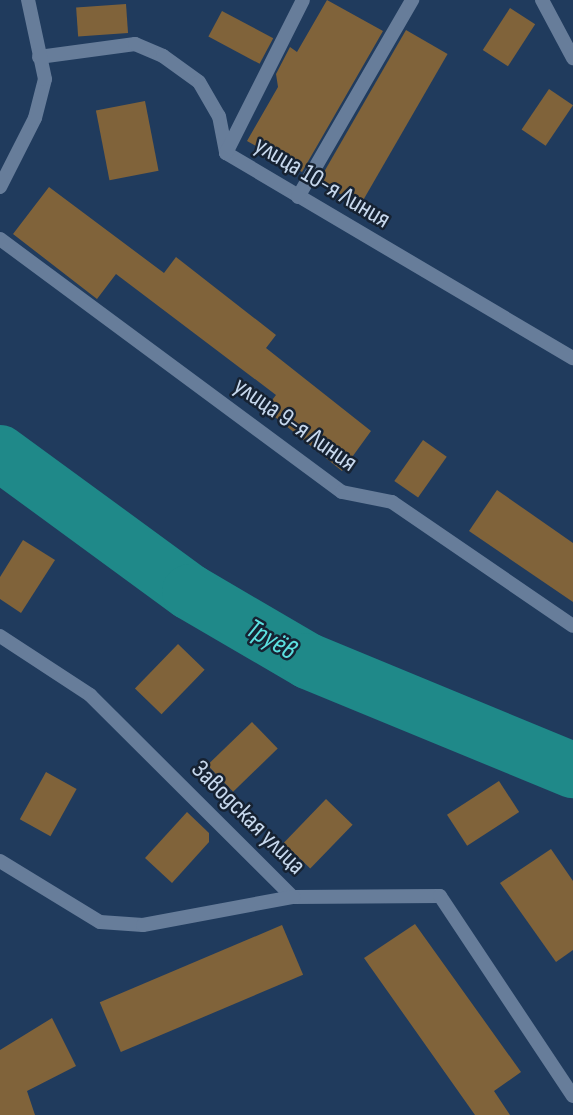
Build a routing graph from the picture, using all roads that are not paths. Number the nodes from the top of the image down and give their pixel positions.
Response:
1 (28, 0) edge
2 (303, 0) edge
3 (412, 0) edge
4 (540, 2) edge
5 (39, 57) junction
6 (573, 58) edge
7 (226, 153) junction
8 (0, 187) edge
9 (298, 197) junction
10 (0, 239) edge
11 (573, 358) edge
12 (573, 626) edge
13 (0, 636) edge
14 (0, 861) edge
15 (293, 897) junction
16 (573, 1096) edge

1 - 5 street
2 - 7 street
3 - 9 street
4 - 6 street
5 - 7 street, улица 10-я Линия
5 - 8 street
7 - 9 street, улица 10-я Линия
9 - 11 street, улица 10-я Линия
10 - 12 street, улица 9-я Линия
13 - 15 street, Заводская улица
14 - 15 street
15 - 16 street, Заводская улица

